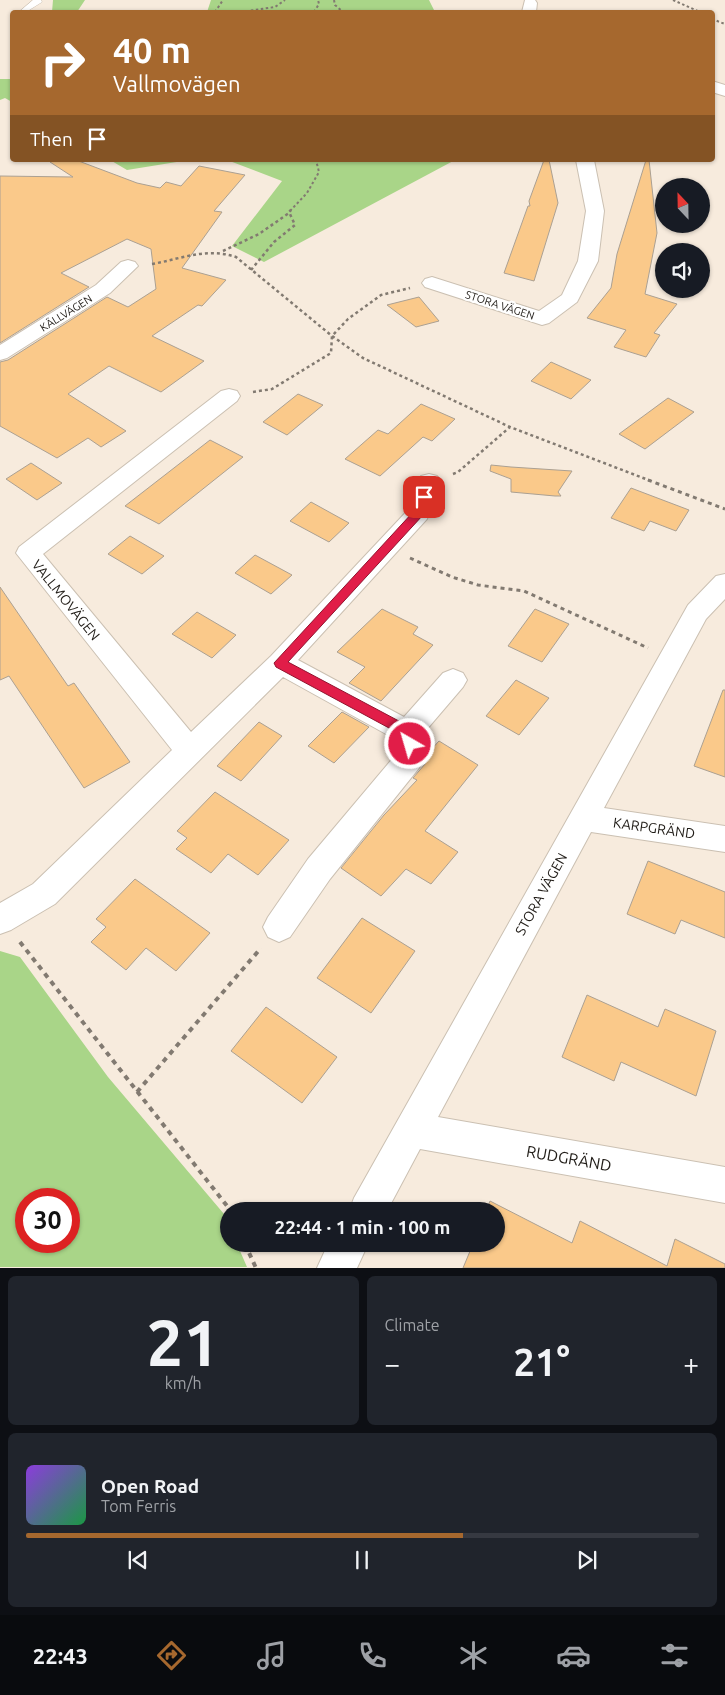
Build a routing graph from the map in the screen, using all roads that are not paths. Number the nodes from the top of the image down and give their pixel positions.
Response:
1 (37, 0) edge
2 (25, 10) edge
3 (585, 162) edge
4 (128, 266) road end
5 (432, 283) road end
6 (0, 354) edge
7 (229, 396) road end
8 (429, 482) road end
9 (725, 583) edge
10 (280, 663) junction
11 (452, 680) dead end
12 (407, 732) junction
13 (190, 752) junction
14 (582, 818) junction
15 (725, 839) edge
16 (1, 920) edge
17 (279, 928) road end
18 (413, 1130) junction
19 (725, 1185) edge
20 (372, 1202) edge
21 (345, 1252) edge
22 (336, 1268) edge

1 - 2 lane
3 - 5 street, STORA VÄGEN
4 - 6 street, KÄLLVÄGEN
7 - 13 street, VALLMOVÄGEN
8 - 10 street
9 - 14 street, STORA VÄGEN
10 - 12 street
10 - 13 street
11 - 12 street
12 - 17 street
13 - 16 street
14 - 15 street, KARPGRÄND
14 - 18 street, STORA VÄGEN
18 - 19 street, RUDGRÄND
18 - 20 street, STORA VÄGEN
21 - 22 street

